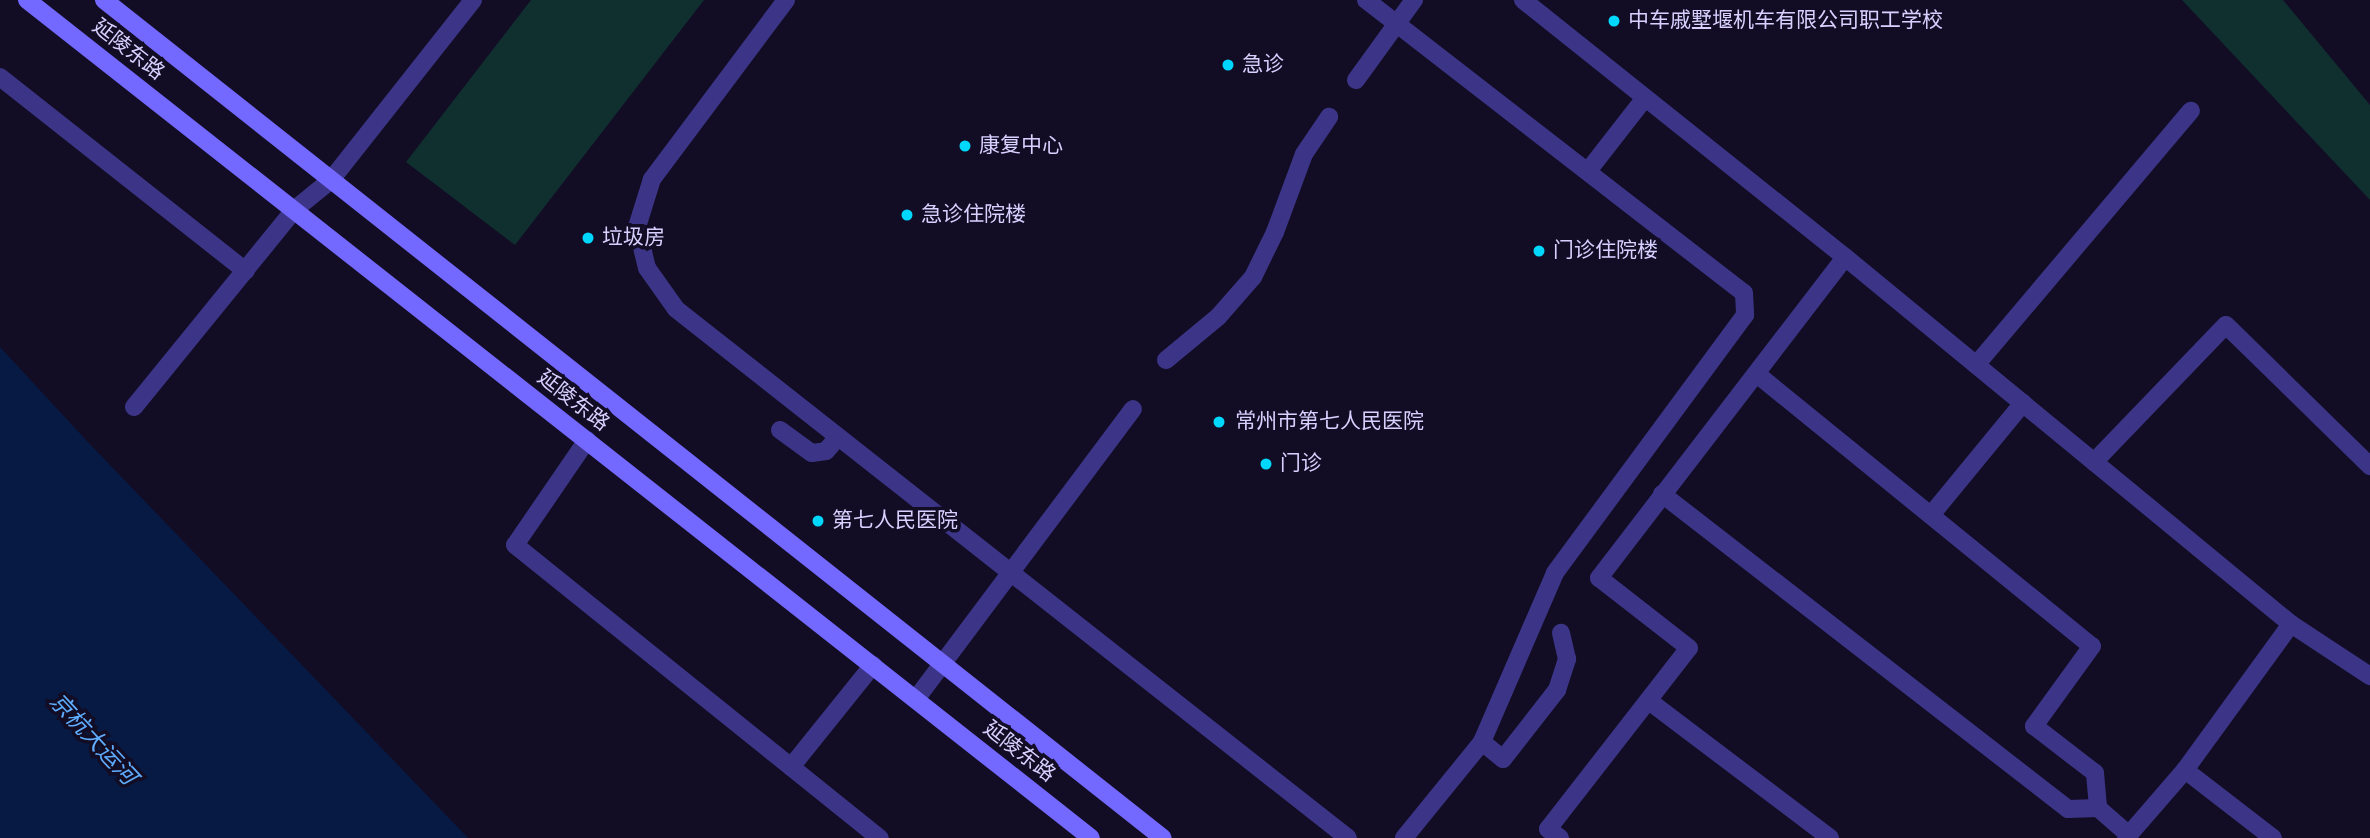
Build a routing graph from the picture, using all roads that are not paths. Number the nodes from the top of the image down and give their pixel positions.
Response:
1 (27, 0) edge
2 (104, 0) edge
3 (473, 0) edge
4 (786, 0) edge
5 (1366, 0) edge
6 (1414, 0) edge
7 (1522, 0) edge
8 (1397, 24) junction
9 (0, 77) edge
10 (1356, 80) dead end
11 (1644, 99) junction
12 (2191, 111) dead end
13 (1329, 117) dead end
14 (1588, 171) junction
15 (331, 180) junction
16 (294, 210) junction
17 (1845, 257) junction
18 (246, 271) junction
19 (1166, 360) dead end
20 (1976, 365) junction
21 (1758, 375) junction
22 (2023, 403) junction
23 (134, 407) dead end
24 (1133, 409) dead end
25 (780, 430) dead end
26 (838, 437) junction
27 (587, 440) junction
28 (2094, 462) junction
29 (2370, 466) edge
30 (1662, 494) junction
31 (1931, 515) junction
32 (1012, 574) junction
33 (2291, 624) junction
34 (1561, 633) dead end
35 (941, 664) junction
36 (873, 665) junction
37 (2370, 676) edge
38 (916, 699) junction
39 (1649, 701) junction
40 (1482, 742) junction
41 (791, 767) junction
42 (2185, 770) junction
43 (2098, 808) junction
44 (2127, 836) edge
45 (880, 838) edge
46 (1091, 838) edge
47 (1163, 838) edge
48 (1348, 838) edge
49 (1404, 838) edge
50 (1560, 838) edge
51 (1830, 838) edge
52 (2273, 838) edge

1 - 16 main road, 延陵东路
2 - 15 main road, 延陵东路
3 - 15 street
4 - 26 street
5 - 8 street
6 - 8 street
7 - 11 street
8 - 10 street
8 - 14 street
9 - 18 street
11 - 14 street
11 - 17 street
12 - 20 street
13 - 19 street
14 - 40 street
15 - 16 street
15 - 35 main road, 延陵东路
16 - 18 street
16 - 27 main road, 延陵东路
17 - 20 street
17 - 21 street
18 - 23 street
20 - 22 street
21 - 30 street
21 - 31 street
22 - 28 street
22 - 31 street
24 - 32 street
25 - 26 street
26 - 32 street
27 - 36 main road, 延陵东路
27 - 41 street
28 - 29 street
28 - 33 street
30 - 39 street
30 - 43 street
31 - 43 street
32 - 35 street
32 - 48 street
33 - 37 street
33 - 42 street
34 - 40 street
35 - 38 street
35 - 47 main road, 延陵东路
36 - 38 main road, 延陵东路
36 - 41 street
38 - 46 main road, 延陵东路
39 - 50 street
39 - 51 street
40 - 49 street
41 - 45 street
42 - 44 street
42 - 52 street
43 - 44 street

